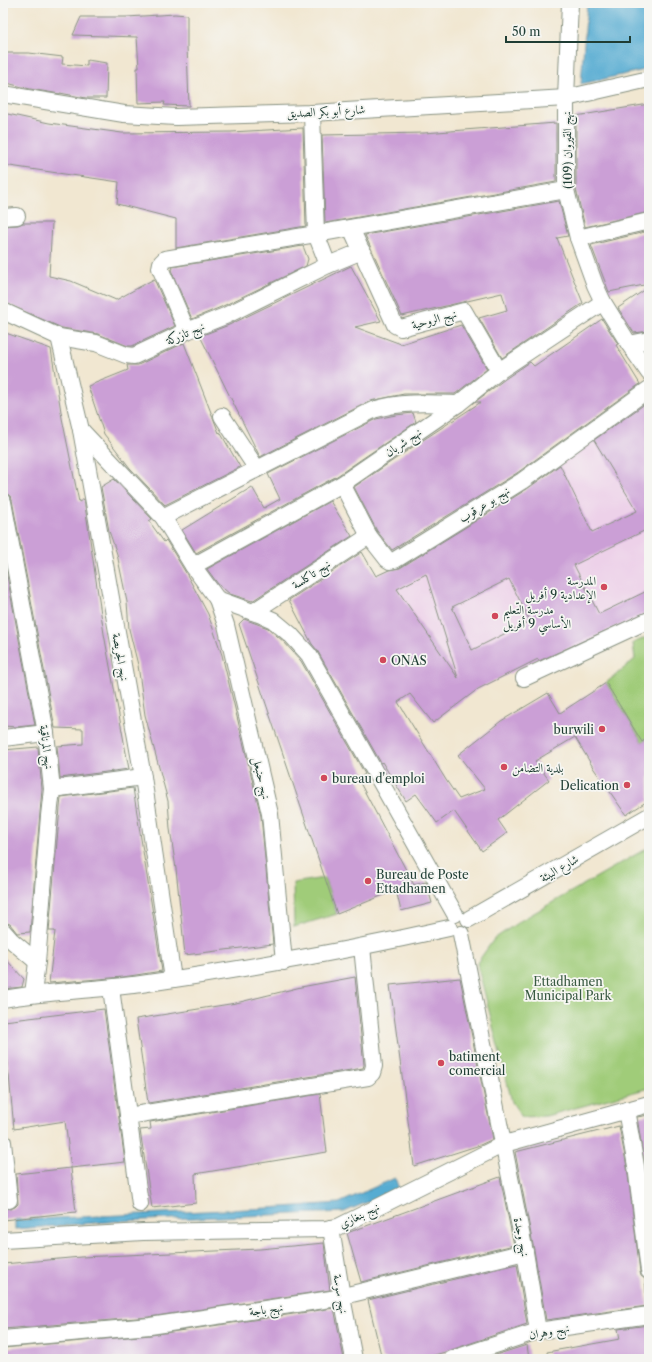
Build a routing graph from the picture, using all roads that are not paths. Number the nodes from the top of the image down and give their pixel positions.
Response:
1 (570, 3) edge
2 (649, 78) edge
3 (3, 94) edge
4 (566, 98) junction
5 (312, 113) junction
6 (566, 190) junction
7 (649, 221) edge
8 (351, 228) junction
9 (316, 234) junction
10 (578, 238) junction
11 (362, 251) junction
12 (328, 265) junction
13 (603, 302) junction
14 (3, 311) edge
15 (187, 331) junction
16 (59, 337) junction
17 (649, 340) edge
18 (629, 344) junction
19 (499, 371) junction
20 (649, 373) edge
21 (649, 388) edge
22 (458, 404) junction
23 (222, 416) dead end
24 (81, 430) junction
25 (257, 469) junction
26 (342, 484) junction
27 (3, 502) edge
28 (163, 517) junction
29 (369, 536) junction
30 (193, 566) junction
31 (217, 600) junction
32 (253, 612) junction
33 (649, 620) edge
34 (524, 678) dead end
35 (46, 733) junction
36 (3, 738) edge
37 (143, 777) junction
38 (52, 789) junction
39 (649, 816) edge
40 (458, 924) junction
41 (3, 931) edge
42 (362, 947) junction
43 (37, 962) junction
44 (284, 962) junction
45 (173, 979) junction
46 (111, 988) junction
47 (33, 994) junction
48 (3, 999) edge
49 (649, 1104) edge
50 (626, 1110) junction
51 (128, 1116) junction
52 (3, 1142) edge
53 (504, 1144) junction
54 (9, 1200) dead end
55 (140, 1204) dead end
56 (331, 1228) junction
57 (3, 1240) edge
58 (525, 1252) junction
59 (649, 1271) edge
60 (342, 1297) junction
61 (649, 1315) edge
62 (538, 1331) junction
63 (3, 1339) edge
64 (354, 1359) edge
65 (452, 1359) edge

1 - 4 street, نهج القيروان (109)
2 - 4 street, شارع أبو بكر الصديق
3 - 5 street, شارع أبو بكر الصديق
4 - 5 street, شارع أبو بكر الصديق
4 - 6 street, نهج القيروان (109)
5 - 9 street
6 - 8 street
6 - 10 street, نهج القيروان (109)
7 - 10 street
8 - 9 street
8 - 11 street, نهج الروحية
9 - 12 street
9 - 15 street
10 - 13 street, نهج القيروان (109)
11 - 12 street, نهج تازركة
11 - 19 street, نهج الروحية
12 - 15 street, نهج تازركة
13 - 18 street, نهج القيروان (109)
13 - 19 street, نهج شربان
14 - 16 street, نهج تازركة
15 - 16 street, نهج تازركة
16 - 24 street, نهج الجريصة
17 - 18 street
18 - 20 street, نهج القيروان (109)
19 - 22 street, نهج شربان
21 - 29 street, نهج بو عرقوب
22 - 25 street
22 - 26 street, نهج شربان
23 - 25 street
24 - 28 street, نهج حنبعل
24 - 37 street, نهج الجريصة
25 - 28 street
26 - 29 street, نهج بو عرقوب
26 - 30 street, نهج شربان
27 - 35 street, نهج المرناقية
28 - 30 street, نهج حنبعل
29 - 32 street, نهج تاكلسة
30 - 31 street, نهج حنبعل
31 - 32 street, نهج وجدة
31 - 44 street, نهج حنبعل
32 - 40 street, نهج وجدة
33 - 34 street
35 - 36 street
35 - 38 street, نهج المرناقية
37 - 38 street
37 - 45 street, نهج الجريصة
38 - 43 street, نهج المرناقية
39 - 40 street, شارع البيئة
40 - 42 street, شارع البيئة
40 - 53 street, نهج وجدة
41 - 43 street
42 - 44 street, شارع البيئة
42 - 51 street
43 - 47 street, نهج المرناقية
44 - 45 street, شارع البيئة
45 - 46 street, شارع البيئة
46 - 47 street, شارع البيئة
46 - 51 street
47 - 48 street, شارع البيئة
49 - 50 street, نهج بنغازي
50 - 53 street, نهج بنغازي
50 - 59 street
51 - 55 street
52 - 54 street
53 - 56 street, نهج بنغازي
53 - 58 street, نهج وجدة
56 - 57 street, نهج بنغازي
56 - 60 street, نهج سوسة
58 - 60 street, نهج باجة
58 - 62 street, نهج وجدة
60 - 63 street, نهج باجة
60 - 64 street, نهج سوسة
61 - 62 street, نهج وهران
62 - 65 street, نهج وهران

